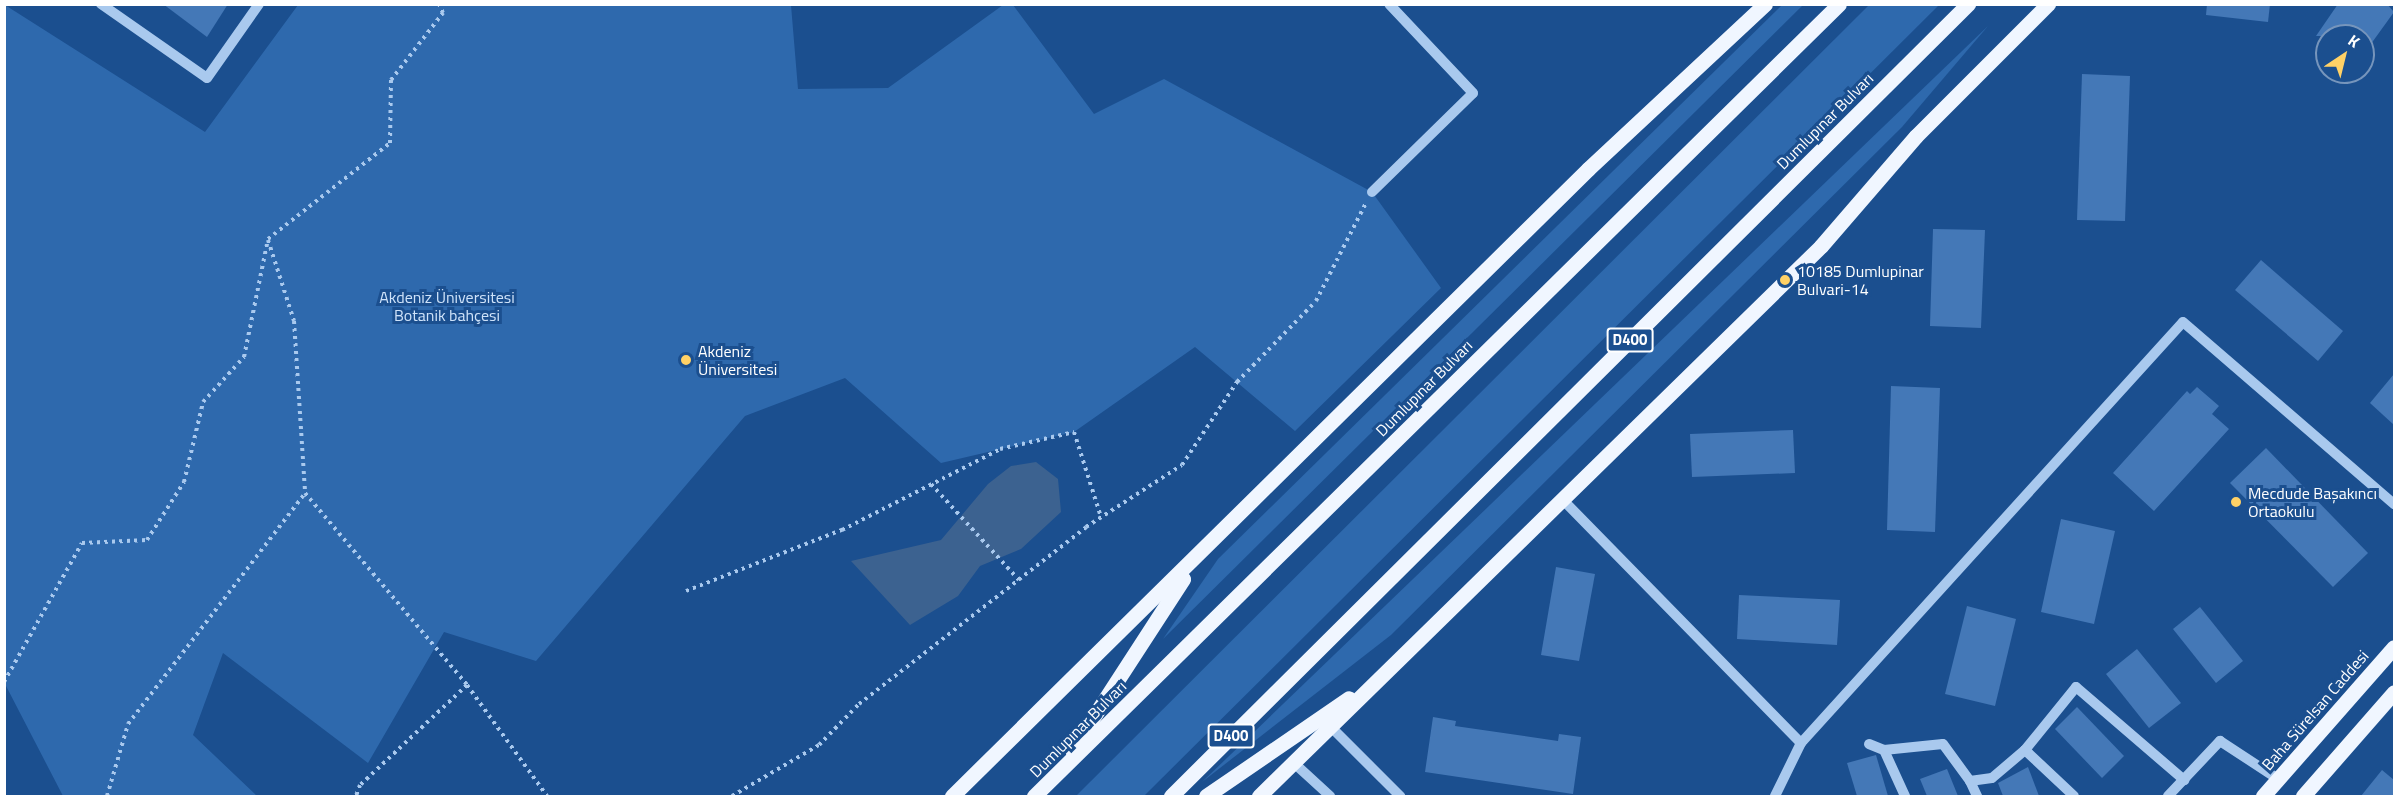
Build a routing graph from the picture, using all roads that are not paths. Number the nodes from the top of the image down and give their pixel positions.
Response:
1 (102, 4) edge
2 (259, 4) edge
3 (1389, 4) edge
4 (1766, 4) edge
5 (1839, 4) edge
6 (1968, 4) edge
7 (2048, 4) edge
8 (1372, 192) road end
9 (1563, 500) junction
10 (2394, 504) edge
11 (1199, 553) junction
12 (2394, 647) edge
13 (1384, 675) junction
14 (2394, 692) edge
15 (1331, 727) junction
16 (1801, 743) junction
17 (1869, 744) dead end
18 (1884, 750) junction
19 (2025, 750) junction
20 (1294, 763) junction
21 (1056, 775) junction
22 (2278, 779) junction
23 (2184, 780) junction
24 (1970, 781) junction
25 (952, 796) edge
26 (1034, 796) edge
27 (1171, 796) edge
28 (1206, 796) edge
29 (1260, 796) edge
30 (1330, 796) edge
31 (1400, 796) edge
32 (1775, 796) edge
33 (1905, 796) edge
34 (1977, 796) edge
35 (2074, 796) edge
36 (2168, 796) edge
37 (2263, 796) edge
38 (2303, 796) edge

1 - 2 street
3 - 8 street
4 - 11 main road
5 - 21 main road, Dumlupınar Bulvarı
6 - 27 main road, Dumlupınar Bulvarı / D400
7 - 9 main road
9 - 13 main road
9 - 16 street
10 - 16 street
11 - 21 main road
11 - 25 main road
12 - 22 main road, Baha Sürelsan Caddesi
13 - 15 main road
13 - 28 main road
14 - 38 main road
15 - 20 main road
15 - 31 street
16 - 32 street
17 - 18 street
18 - 24 street
18 - 33 street
19 - 23 street
19 - 24 street
19 - 35 street
20 - 29 main road
20 - 30 street
21 - 26 main road, Dumlupınar Bulvarı
22 - 23 street
22 - 37 main road, Baha Sürelsan Caddesi
23 - 36 street
24 - 34 street

